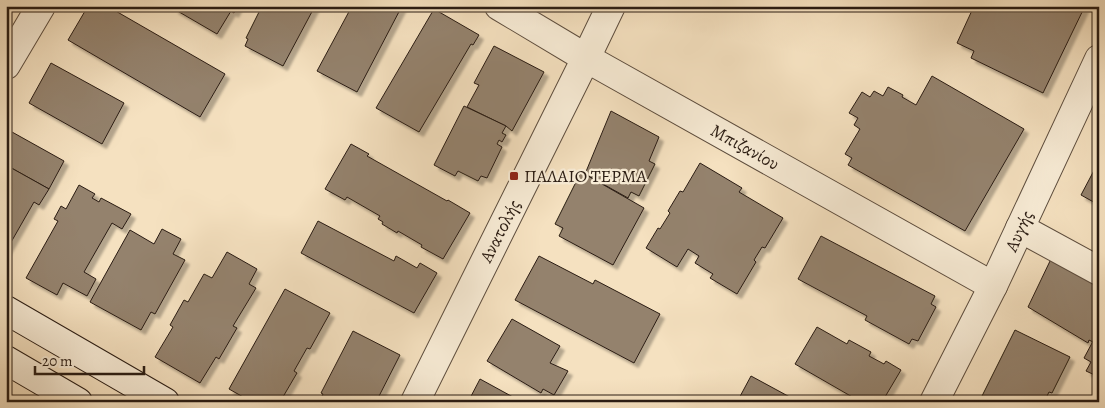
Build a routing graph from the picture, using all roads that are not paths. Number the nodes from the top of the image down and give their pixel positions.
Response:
1 (41, 6) edge
2 (499, 6) edge
3 (611, 6) edge
4 (586, 58) junction
5 (1099, 59) edge
6 (6, 65) edge
7 (1020, 228) junction
8 (1099, 270) edge
9 (993, 286) junction
10 (6, 310) edge
11 (6, 360) edge
12 (78, 402) edge
13 (164, 402) edge
14 (414, 402) edge
15 (934, 402) edge

1 - 6 street
2 - 4 street, Μπιζανίου
3 - 4 street, Ανατολής
4 - 9 street, Μπιζανίου
4 - 14 street, Ανατολής
5 - 7 street, Αυγής
7 - 8 street
7 - 9 street, Αυγής
9 - 15 street, Αυγής
10 - 13 street
11 - 12 street

